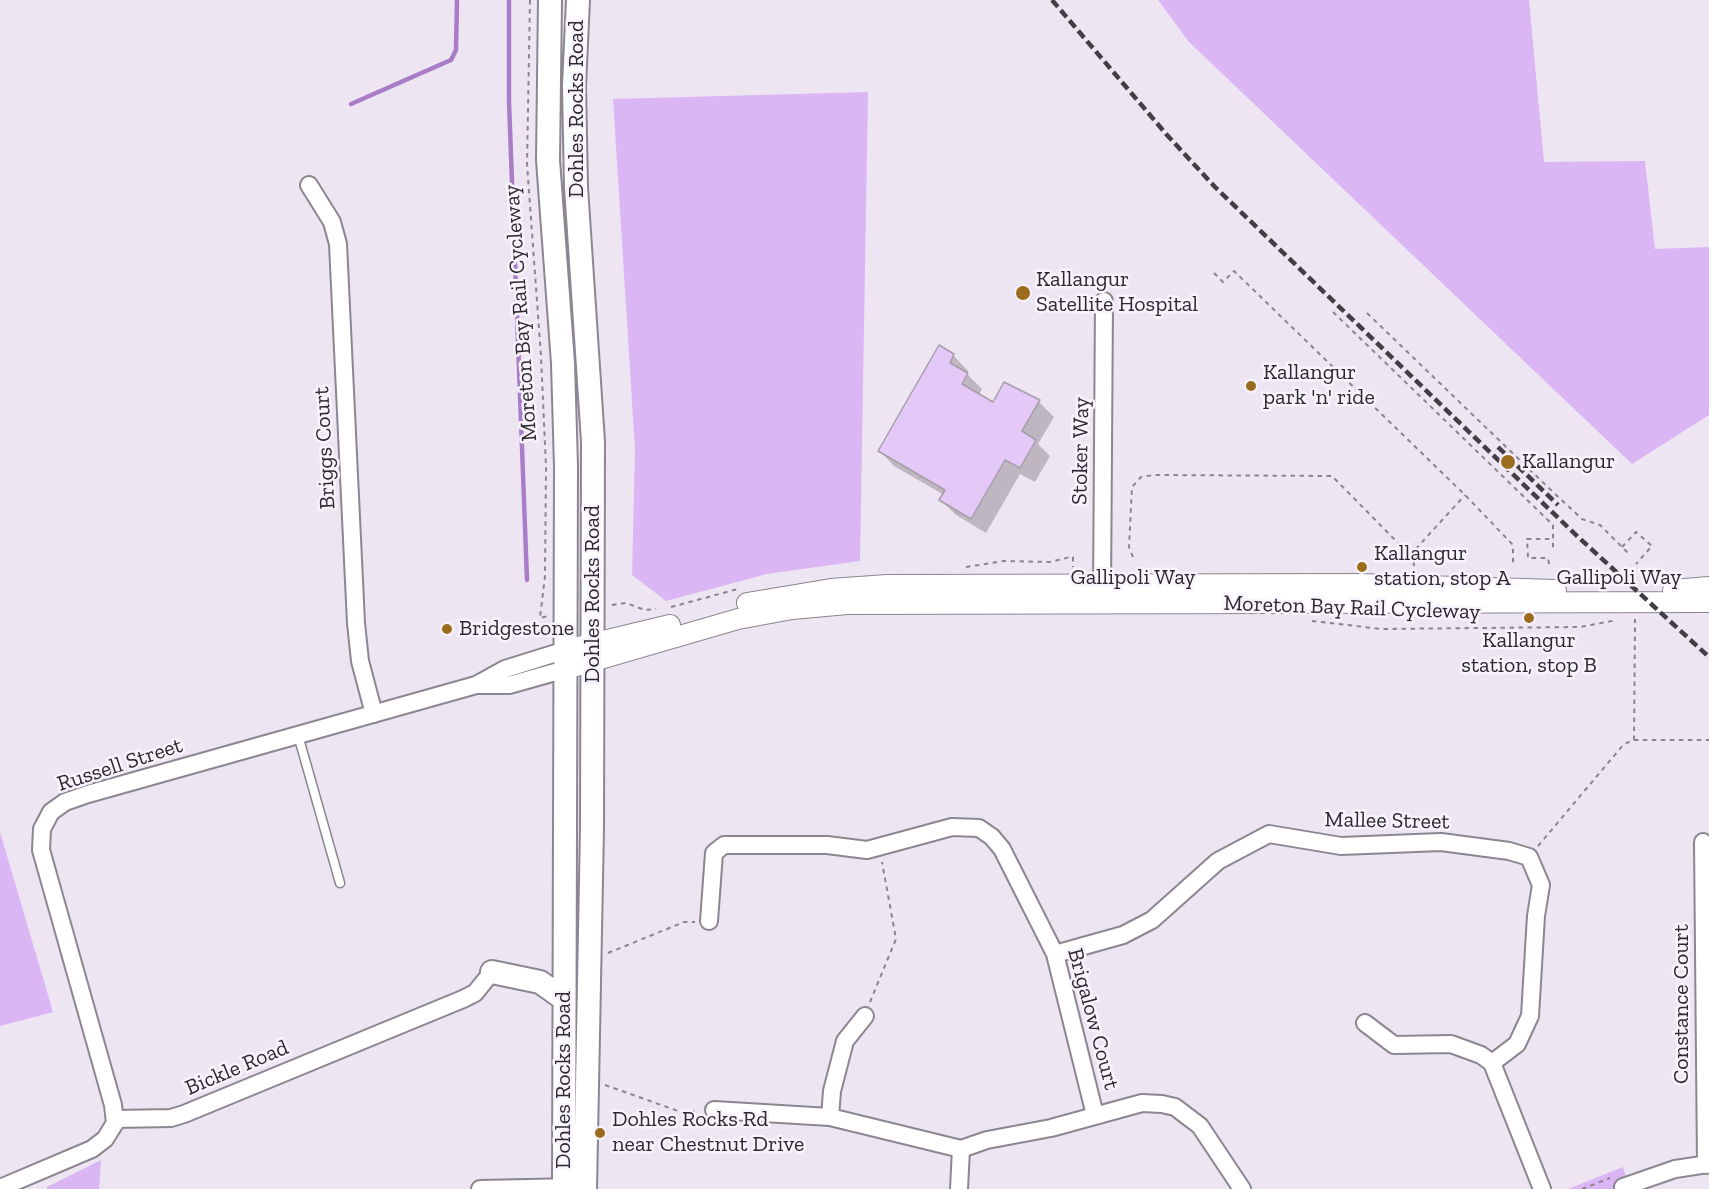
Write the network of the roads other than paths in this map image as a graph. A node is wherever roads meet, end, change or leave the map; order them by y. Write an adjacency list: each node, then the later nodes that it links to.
1 (550, 0): 9 (main road, Dohles Rocks Road)
2 (578, 0): 8 (main road, Dohles Rocks Road)
3 (309, 185): 10 (street, Briggs Court)
4 (1104, 301): 6 (street, Stoker Way)
5 (1709, 587): 6 (street, Gallipoli Way)
6 (1102, 593): 7 (street, Gallipoli Way); 8 (street, Gallipoli Way)
7 (1709, 602)
8 (593, 651): 9 (street, Gallipoli Way); 29 (main road, Dohles Rocks Road)
9 (566, 659): 10 (street, Russell Street); 17 (main road, Dohles Rocks Road)
10 (374, 714): 11 (street, Russell Street)
11 (298, 735): 13 (lane); 24 (street, Russell Street)
12 (1703, 842): 26 (street, Constance Court)
13 (340, 883)
14 (709, 921): 15 (street, Brigalow Court)
15 (1055, 954): 20 (street, Mallee Street); 22 (street, Brigalow Court)
16 (492, 972): 17 (main road); 24 (street, Bickle Road)
17 (564, 999): 29 (main road, Dohles Rocks Road)
18 (865, 1016): 23 (street)
19 (1365, 1023): 20 (street)
20 (1492, 1064): 33 (street)
21 (714, 1110): 23 (street)
22 (1095, 1115): 25 (street); 32 (street)
23 (830, 1117): 25 (street)
24 (115, 1119): 28 (street)
25 (961, 1149): 31 (street)
26 (1707, 1164): 27 (street)
27 (1623, 1187)
28 (0, 1188)
29 (574, 1188): 30 (street)
30 (480, 1189)
31 (959, 1189)
32 (1242, 1189)
33 (1542, 1189)

